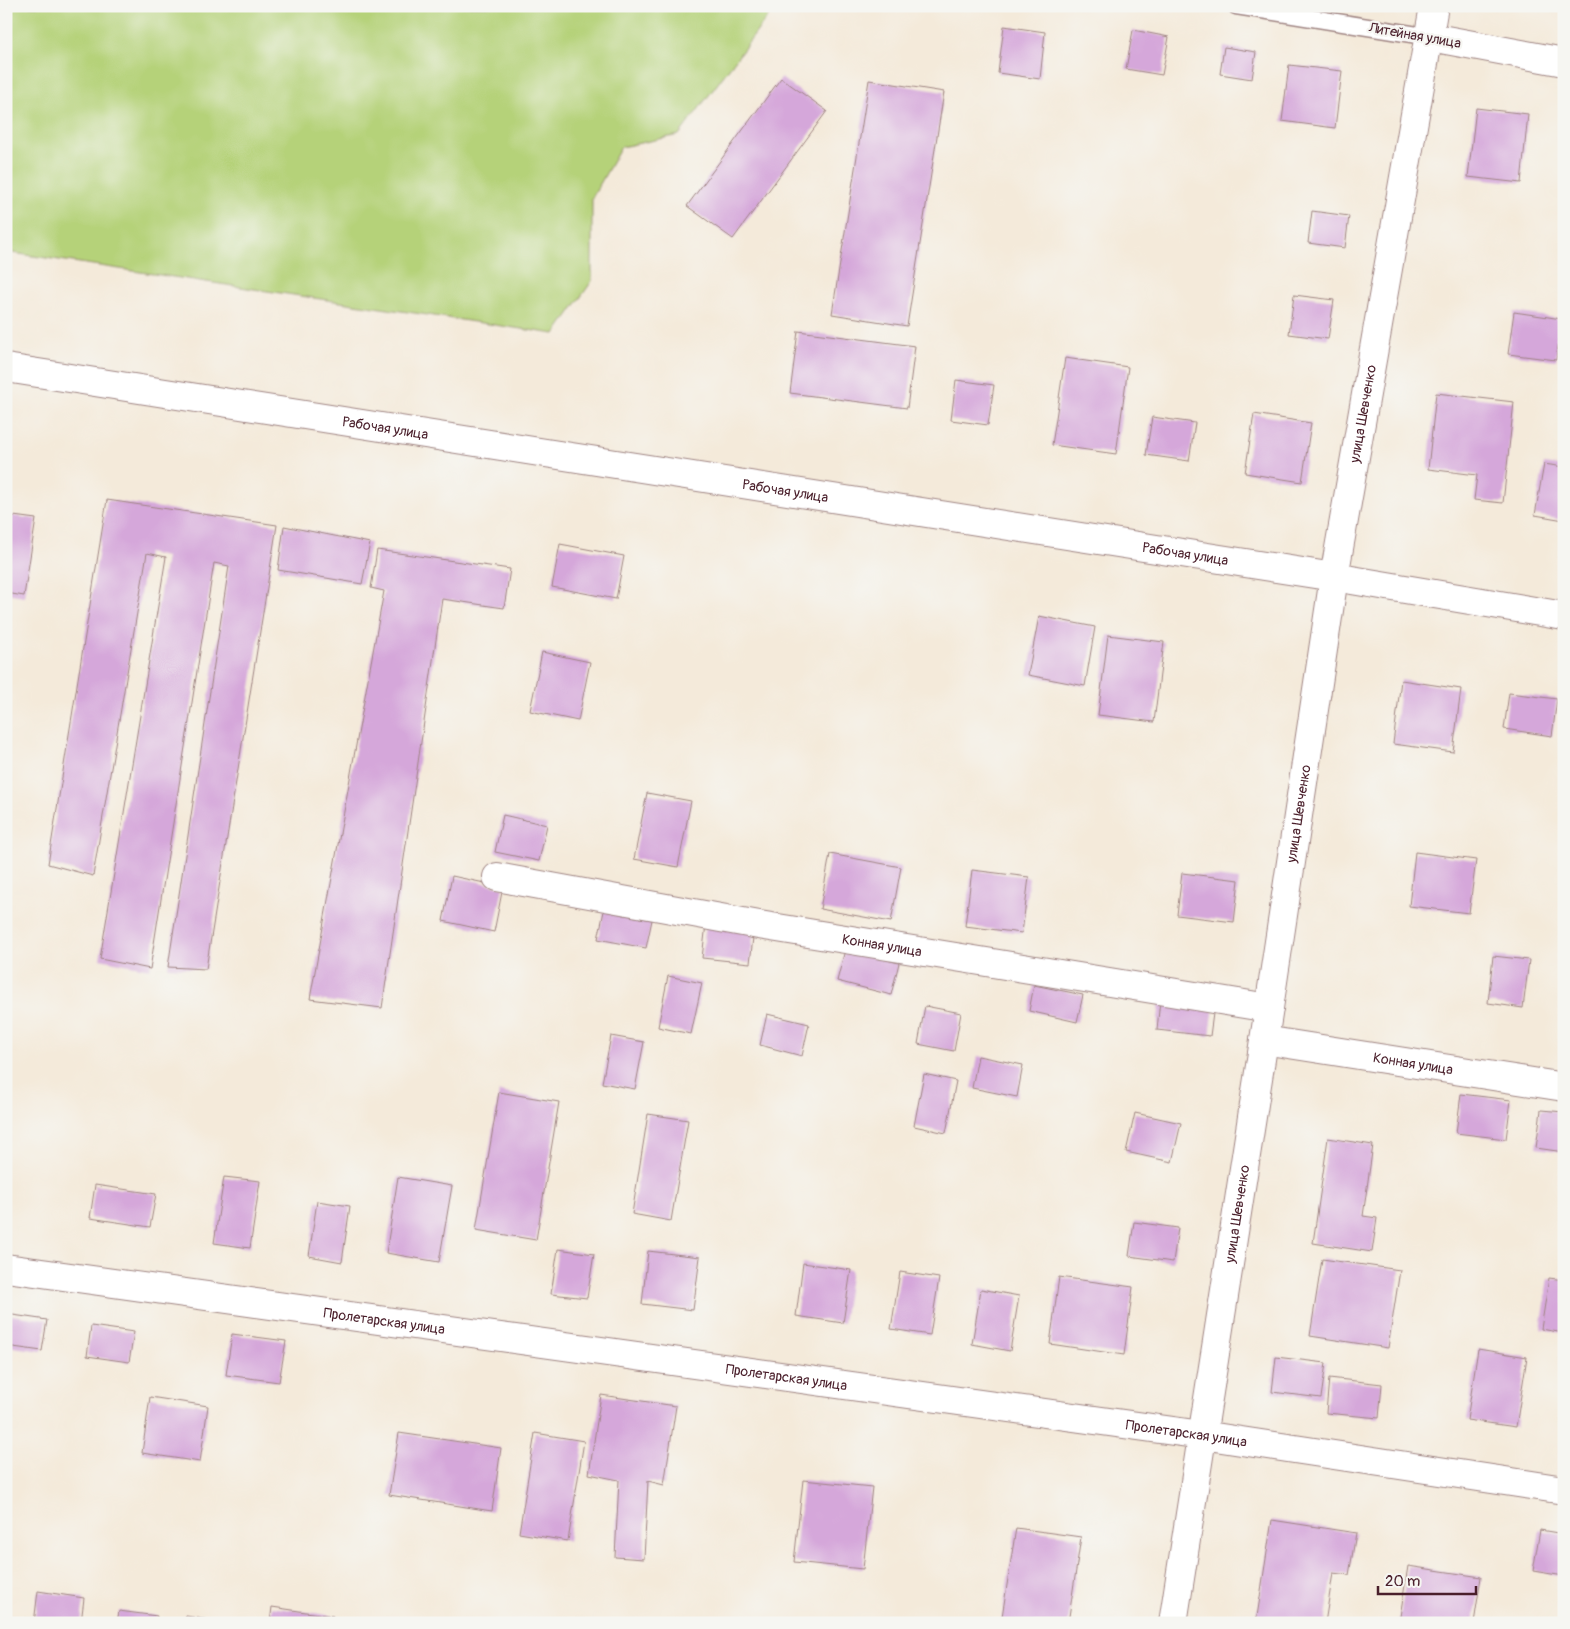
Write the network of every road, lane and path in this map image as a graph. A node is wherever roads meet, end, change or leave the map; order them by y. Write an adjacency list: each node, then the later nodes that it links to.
1 (1236, 6): 3 (lane, Литейная улица)
2 (1434, 6): 3 (street, улица Шевченко)
3 (1430, 36): 4 (street, Литейная улица); 6 (street, улица Шевченко)
4 (1564, 62)
5 (6, 368): 6 (street, Рабочая улица)
6 (1334, 577): 7 (street, Рабочая улица); 9 (street, улица Шевченко)
7 (1564, 616)
8 (497, 877): 9 (street, Конная улица)
9 (1269, 1008): 10 (street, улица Шевченко)
10 (1264, 1040): 11 (street, Конная улица); 13 (street, улица Шевченко)
11 (1564, 1087)
12 (6, 1268): 13 (street, Пролетарская улица)
13 (1202, 1435): 14 (street, Пролетарская улица); 15 (street, улица Шевченко)
14 (1564, 1490)
15 (1173, 1623)

